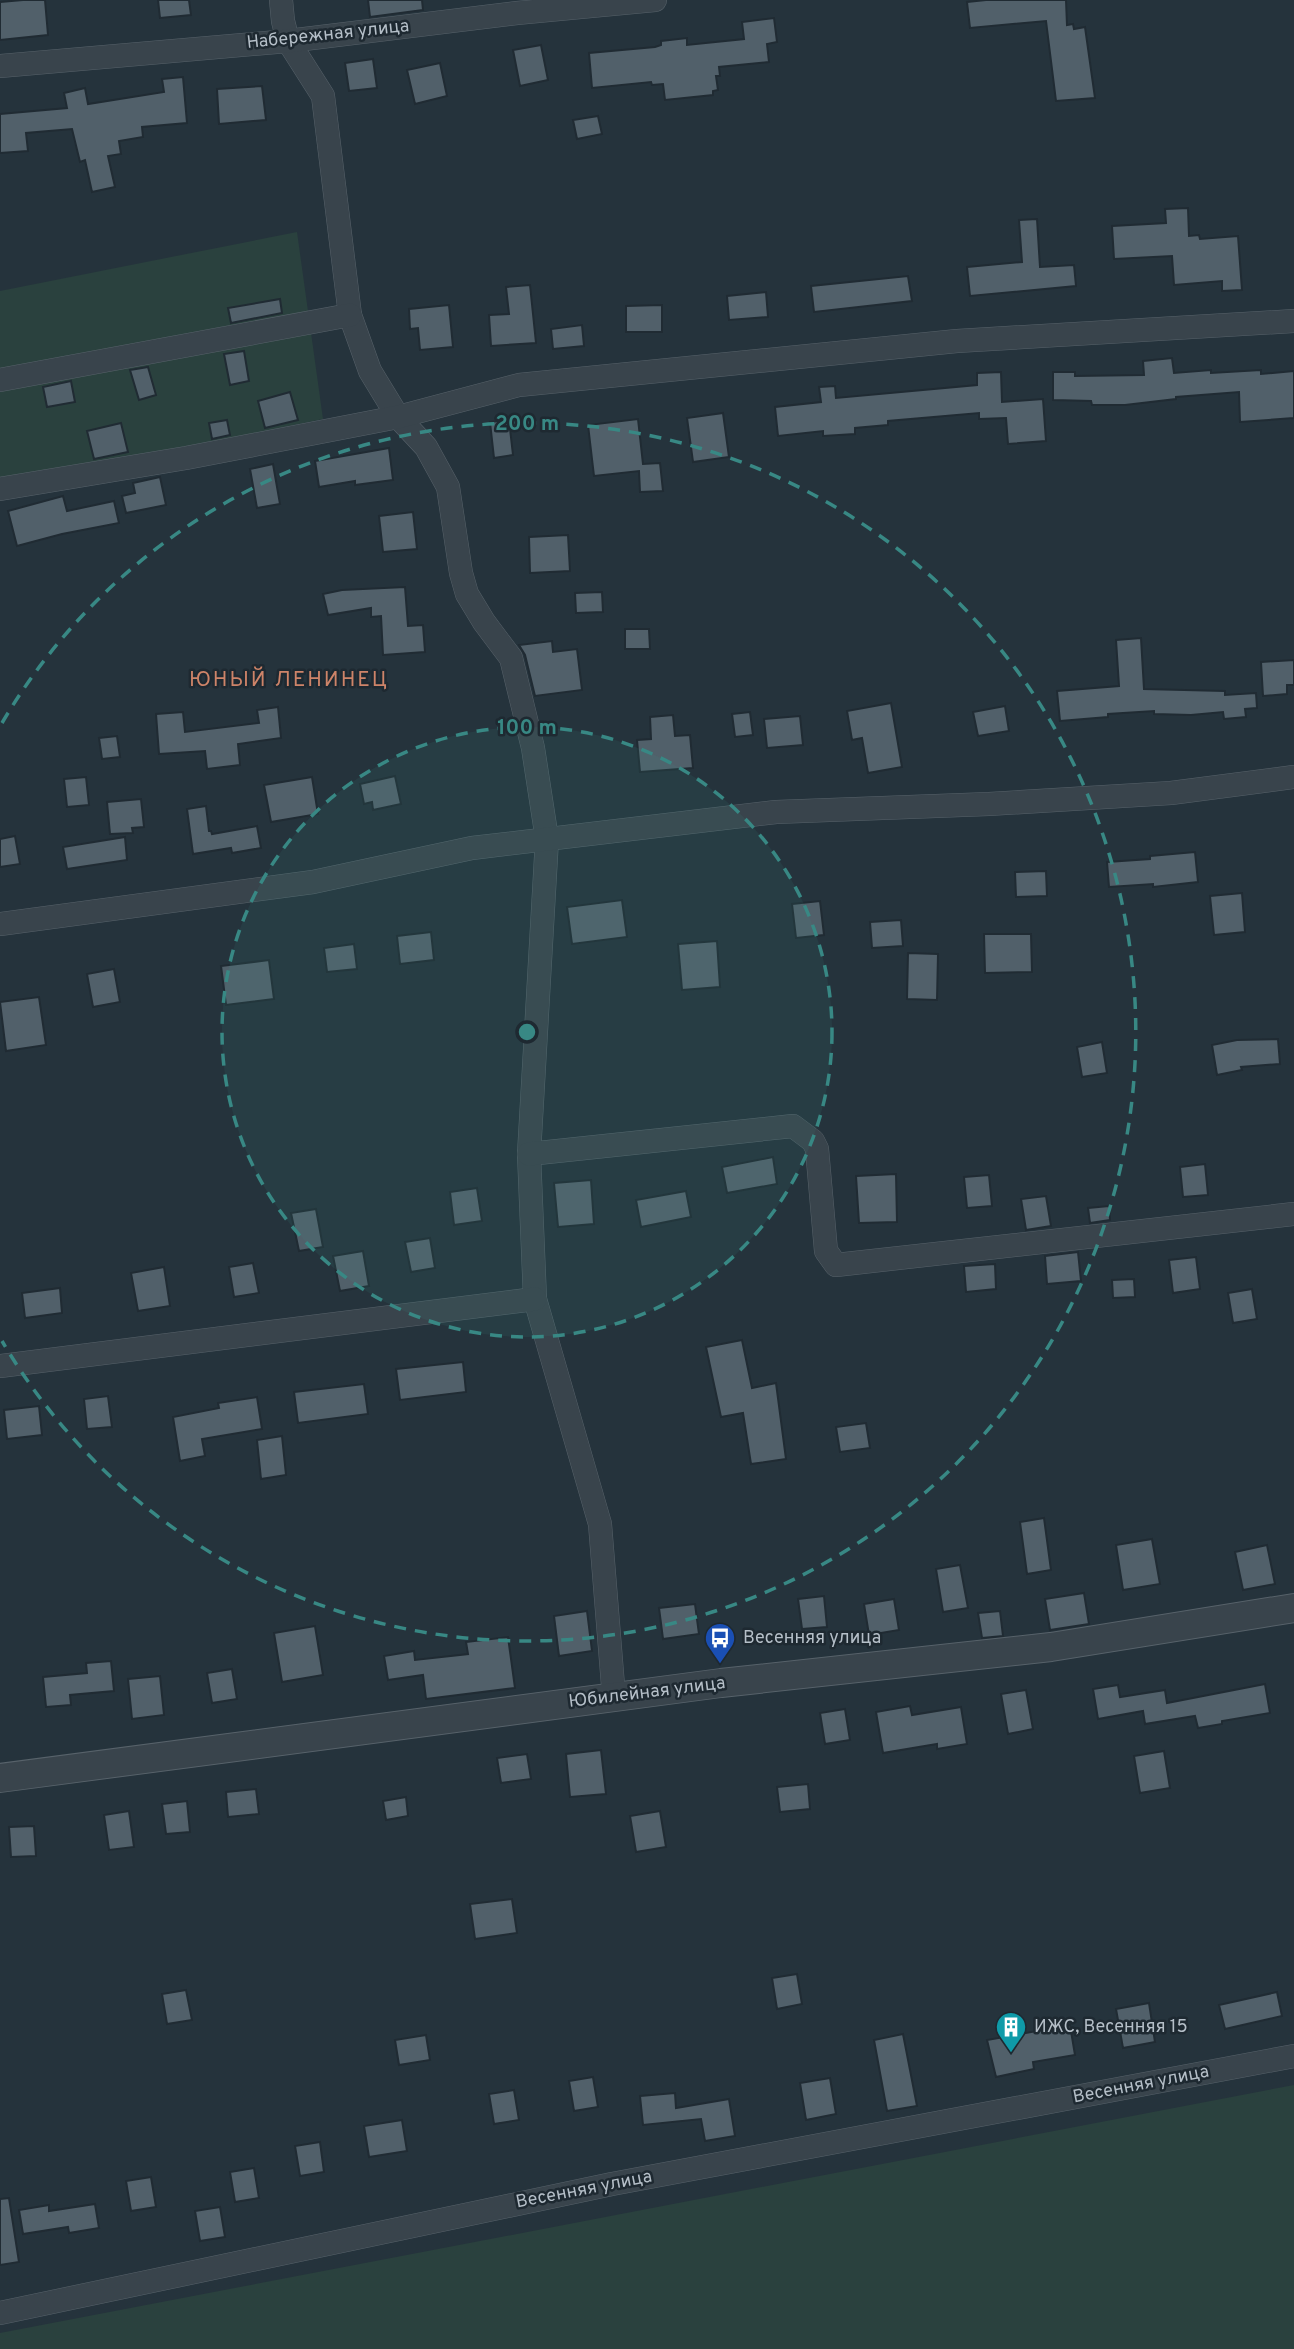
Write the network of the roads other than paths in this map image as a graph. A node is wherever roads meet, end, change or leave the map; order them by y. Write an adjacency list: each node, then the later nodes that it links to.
1 (281, 0): 3 (street)
2 (655, 0): 3 (street, Набережная улица)
3 (288, 40): 4 (street, Набережная улица); 5 (street)
4 (0, 66)
5 (350, 315): 7 (street); 8 (street)
6 (1294, 321): 8 (street)
7 (0, 380)
8 (398, 417): 9 (street); 11 (street)
9 (0, 489)
10 (1294, 776): 11 (street)
11 (547, 839): 12 (street); 13 (street)
12 (0, 924)
13 (529, 1154): 14 (street); 15 (street)
14 (1294, 1214)
15 (535, 1298): 16 (street); 18 (street)
16 (0, 1366)
17 (1294, 1608): 18 (street, Юбилейная улица)
18 (614, 1698): 19 (street, Юбилейная улица)
19 (0, 1778)
20 (1294, 2056): 21 (street, Весенняя улица)
21 (0, 2313)

